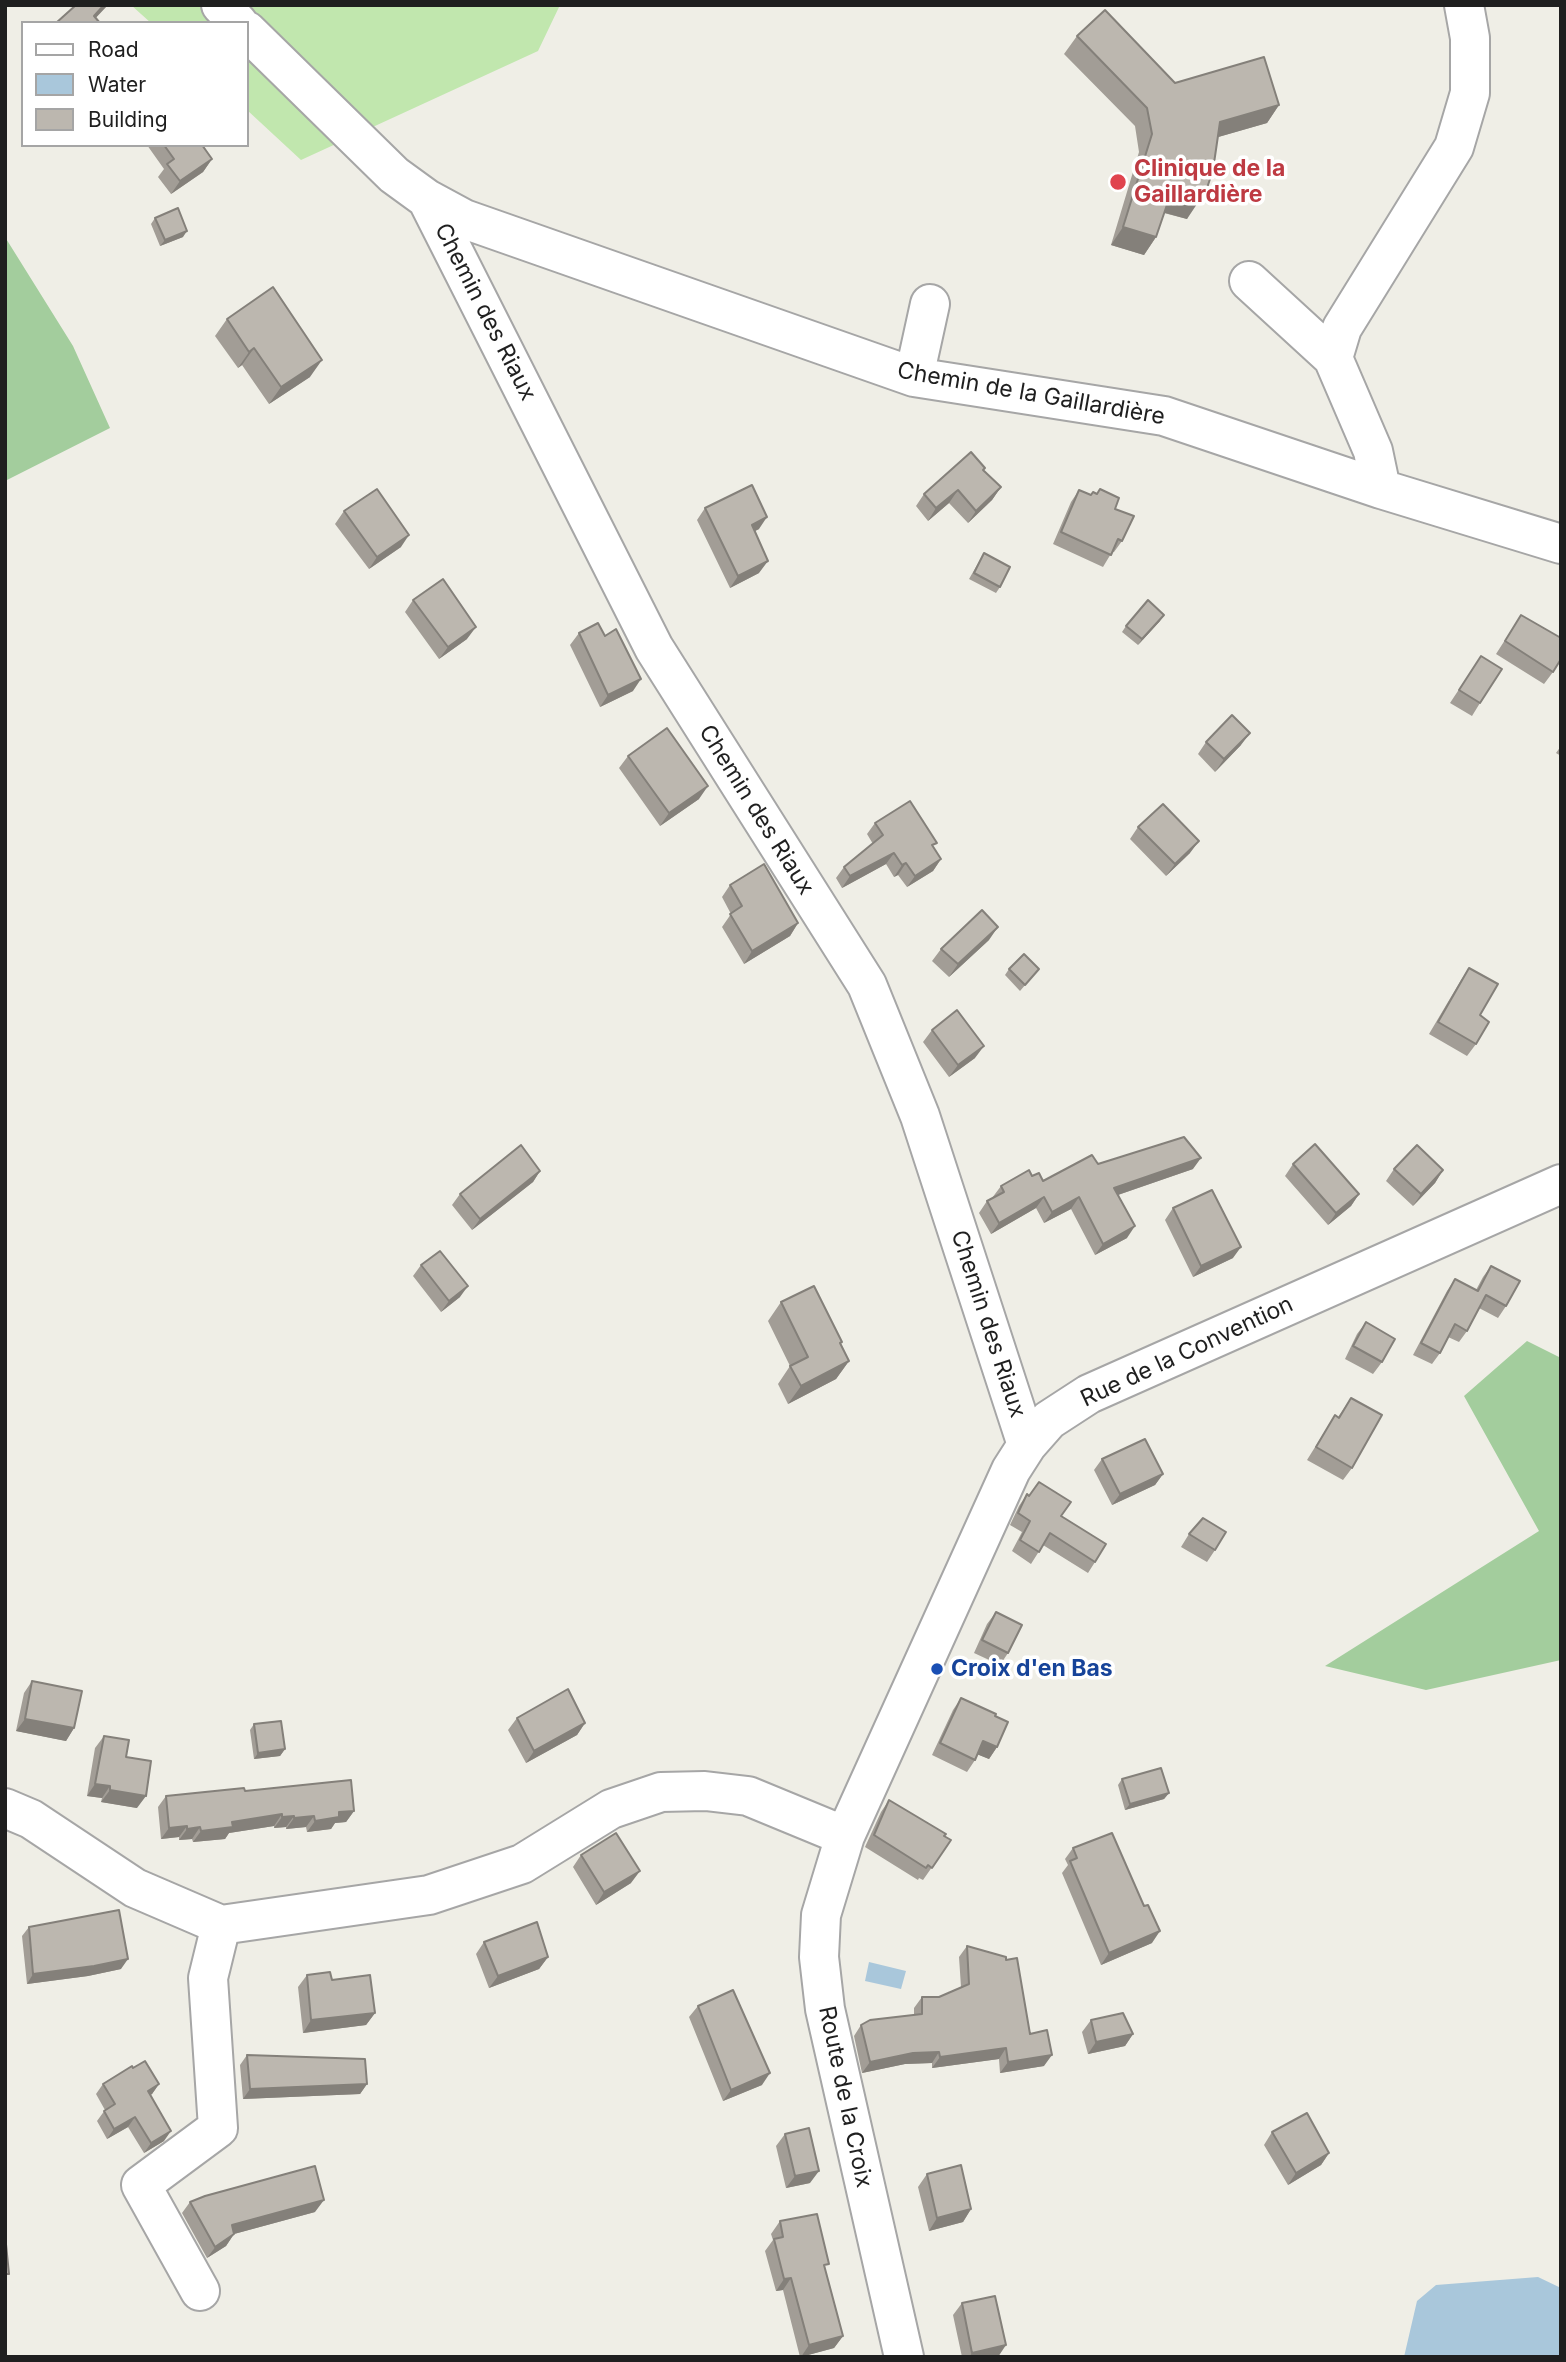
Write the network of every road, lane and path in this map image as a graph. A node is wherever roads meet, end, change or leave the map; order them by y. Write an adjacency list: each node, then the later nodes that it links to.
1 (221, 5): 3 (street)
2 (1464, 5): 8 (street)
3 (237, 21)
4 (248, 32): 5 (street, Chemin de la Gaillardière)
5 (427, 199): 9 (street, Chemin de la Gaillardière); 13 (street, Chemin des Riaux)
6 (1249, 281): 8 (street)
7 (930, 304): 9 (street)
8 (1334, 358): 10 (street)
9 (914, 377): 10 (street, Chemin de la Gaillardière)
10 (1381, 489): 11 (street, Chemin de la Gaillardière)
11 (1561, 544)
12 (1561, 1184): 13 (street, Rue de la Convention)
13 (1027, 1445): 15 (street, Rue de la Convention)
14 (5, 1808): 16 (street)
15 (845, 1836): 16 (street); 18 (street, Route de la Croix)
16 (222, 1925): 17 (street)
17 (200, 2291)
18 (904, 2357)

